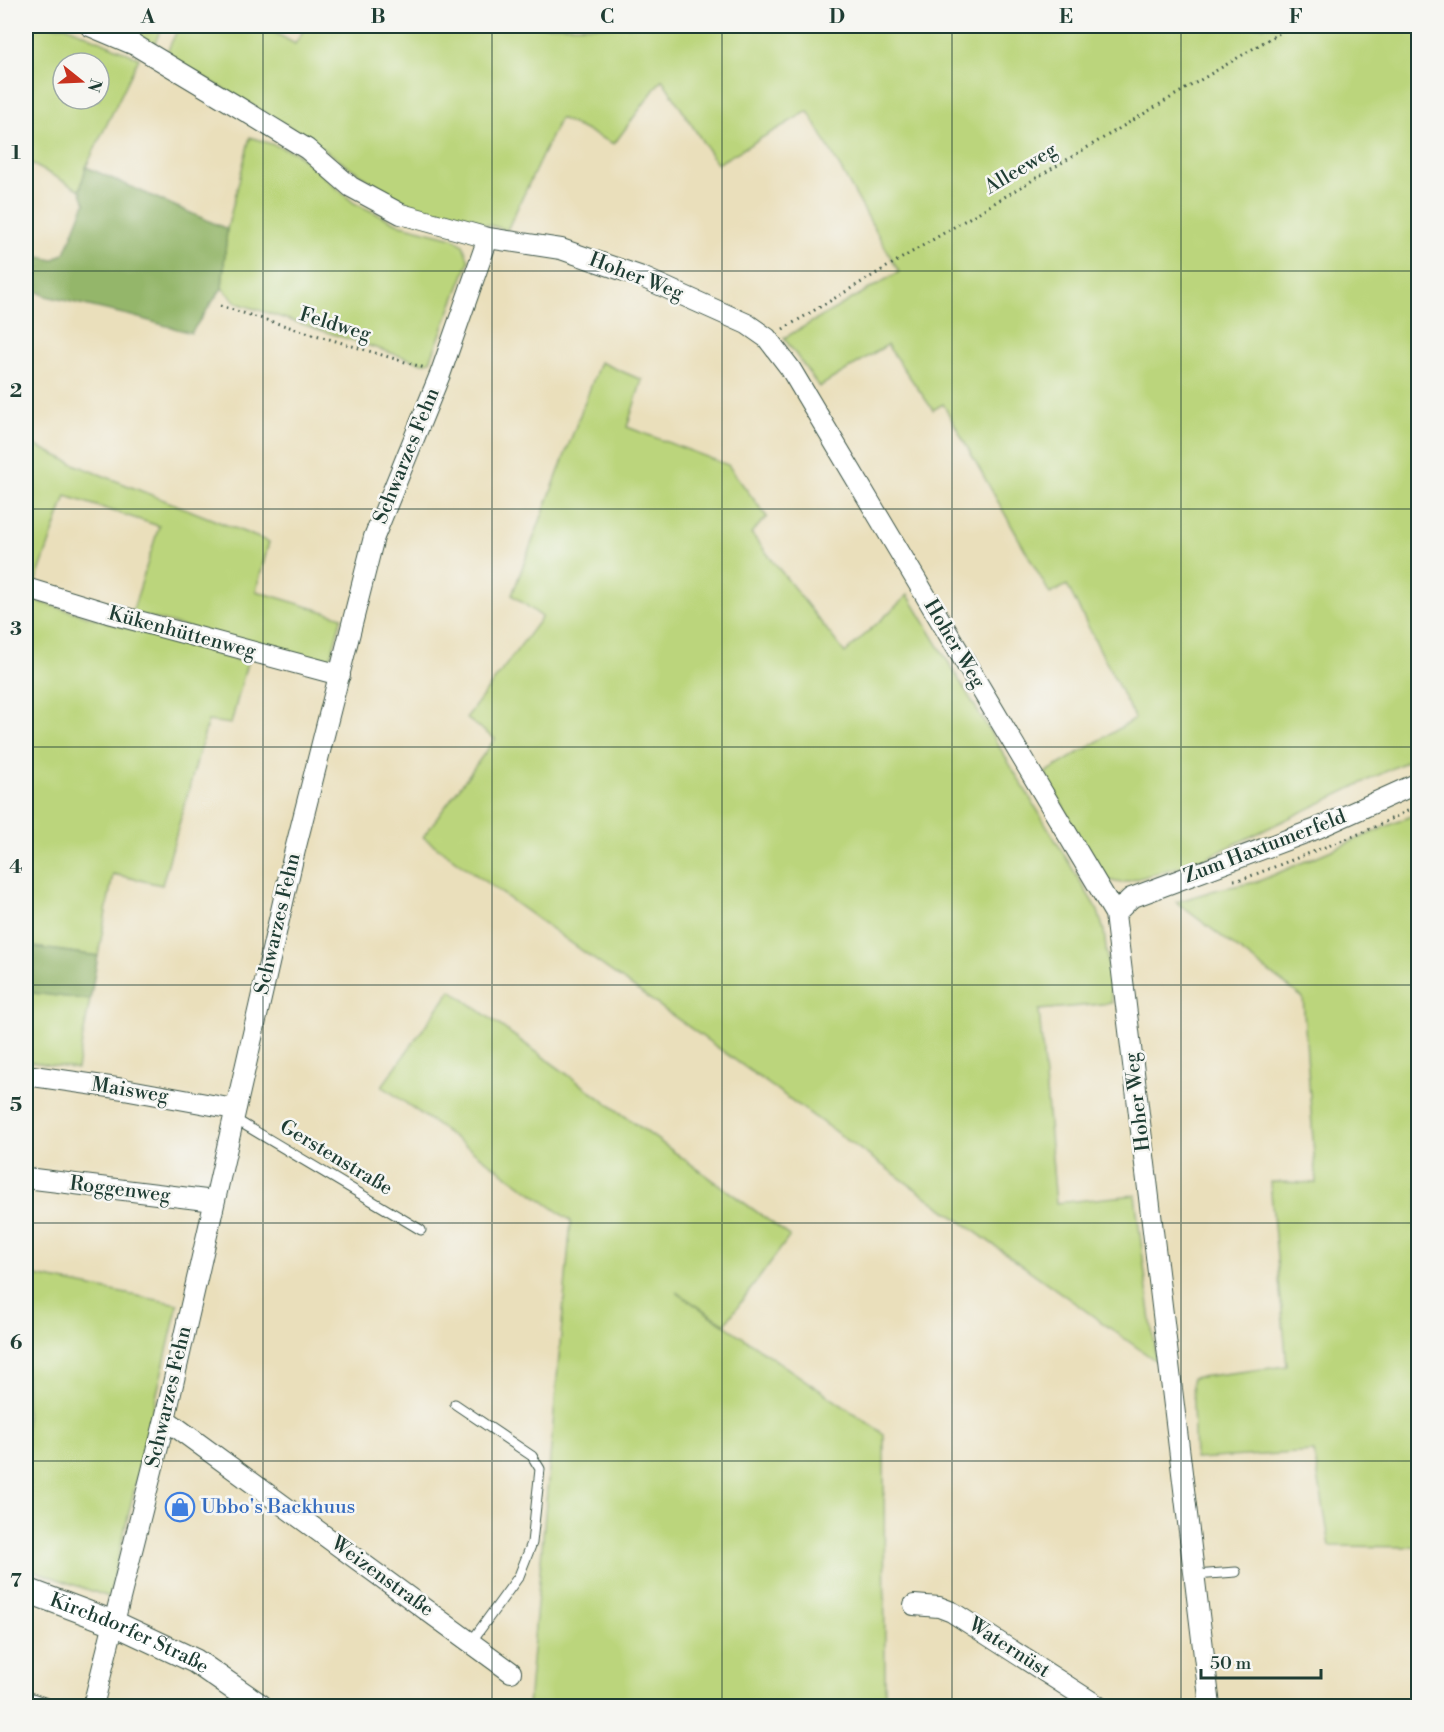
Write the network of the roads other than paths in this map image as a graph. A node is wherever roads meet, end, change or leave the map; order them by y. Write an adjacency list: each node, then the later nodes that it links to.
1 (90, 26): 2 (street, Hoher Weg)
2 (488, 238): 4 (street, Schwarzes Fehn); 6 (street, Hoher Weg)
3 (26, 588): 4 (street, Kükenhüttenweg)
4 (340, 675): 8 (street, Schwarzes Fehn)
5 (1419, 783): 6 (street, Zum Haxtumerfeld)
6 (1115, 914): 15 (street, Hoher Weg)
7 (26, 1074): 8 (street, Maisweg)
8 (233, 1113): 10 (street, Schwarzes Fehn); 11 (lane, Gerstenstraße)
9 (26, 1178): 10 (street, Roggenweg)
10 (214, 1202): 13 (street, Schwarzes Fehn)
11 (422, 1230)
12 (455, 1404): 19 (lane)
13 (165, 1419): 18 (street, Schwarzes Fehn); 19 (street, Weizenstraße)
14 (1236, 1572): 15 (lane)
15 (1195, 1575): 26 (street, Hoher Weg)
16 (26, 1590): 18 (street, Kirchdorfer Straße)
17 (914, 1605): 25 (street, Waternüst)
18 (114, 1623): 23 (street, Schwarzes Fehn); 24 (street, Kirchdorfer Straße)
19 (471, 1642): 20 (street, Weizenstraße)
20 (511, 1672)
21 (26, 1696): 22 (lane)
22 (56, 1707)
23 (93, 1707)
24 (260, 1707)
25 (1098, 1707)
26 (1210, 1707)

